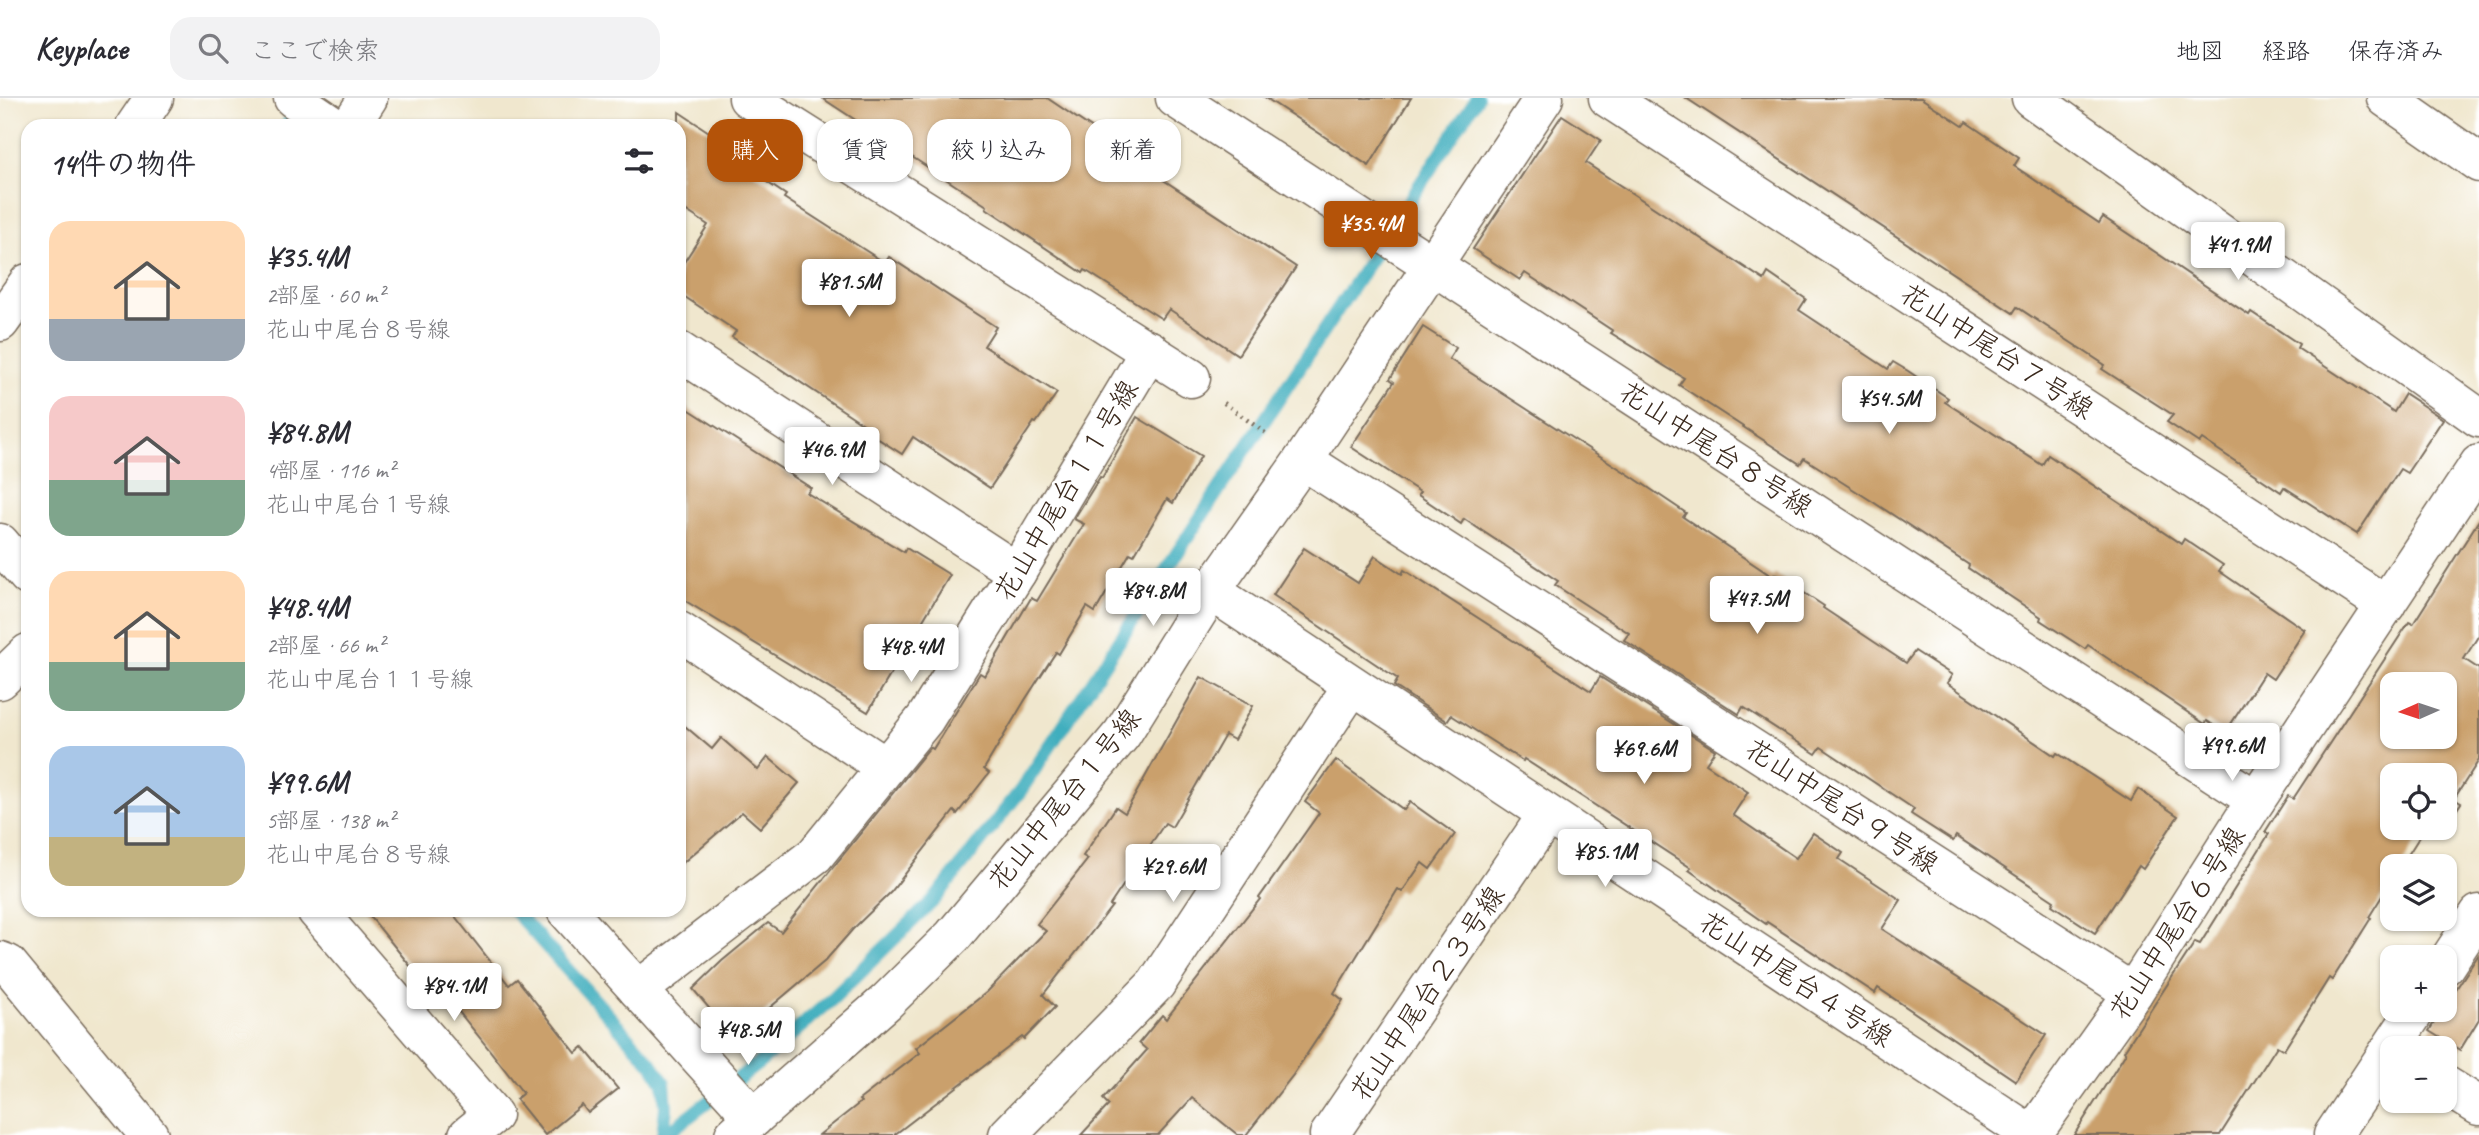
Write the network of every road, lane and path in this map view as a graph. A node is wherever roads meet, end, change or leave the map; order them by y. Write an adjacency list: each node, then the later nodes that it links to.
1 (154, 98): 10 (main road)
2 (293, 98): 11 (main road)
3 (368, 98): 12 (main road)
4 (748, 98): 15 (main road, 花山中尾台１１号線)
5 (1175, 98): 14 (main road, 花山中尾台８号線)
6 (1544, 98): 14 (main road, 花山中尾台１号線)
7 (1608, 98): 26 (main road, 花山中尾台７号線)
8 (2031, 98): 19 (main road)
9 (2386, 98): 13 (main road)
10 (140, 119)
11 (329, 119)
12 (343, 119)
13 (2479, 163)
14 (1423, 259): 20 (main road, 花山中尾台１号線); 32 (main road, 花山中尾台８号線)
15 (1150, 350): 17 (main road, 花山中尾台１１号線); 24 (main road, 花山中尾台１１号線)
16 (686, 356): 24 (main road)
17 (1191, 378)
18 (1236, 411): 20 (path)
19 (2479, 418)
20 (1289, 450): 25 (main road, 花山中尾台１号線); 40 (main road, 花山中尾台９号線)
21 (2479, 464): 26 (main road, 花山中尾台６号線)
22 (0, 543): 23 (main road)
23 (21, 568)
24 (1017, 572): 31 (main road, 花山中尾台１１号線)
25 (1211, 591): 30 (main road, 花山中尾台４号線); 44 (main road, 花山中尾台１号線)
26 (2386, 605): 32 (main road, 花山中尾台６号線)
27 (686, 636): 31 (main road)
28 (21, 660): 29 (main road)
29 (0, 680)
30 (1352, 686): 33 (main road, 花山中尾台４号線); 47 (main road)
31 (886, 767): 39 (main road, 花山中尾台１１号線)
32 (2256, 800): 40 (main road, 花山中尾台６号線)
33 (1547, 815): 48 (main road, 花山中尾台２３号線); 49 (main road, 花山中尾台４号線)
34 (2479, 914): 37 (main road)
35 (322, 917): 46 (main road)
36 (572, 917): 39 (main road)
37 (2457, 948)
38 (0, 961): 45 (main road)
39 (638, 990): 44 (main road)
40 (2133, 993): 49 (main road, 花山中尾台６号線)
41 (2380, 1067): 50 (main road)
42 (2457, 1092): 43 (main road)
43 (2479, 1106)
44 (745, 1121)
45 (149, 1135)
46 (468, 1135)
47 (1008, 1135)
48 (1329, 1135)
49 (2032, 1135)
50 (2333, 1135)

